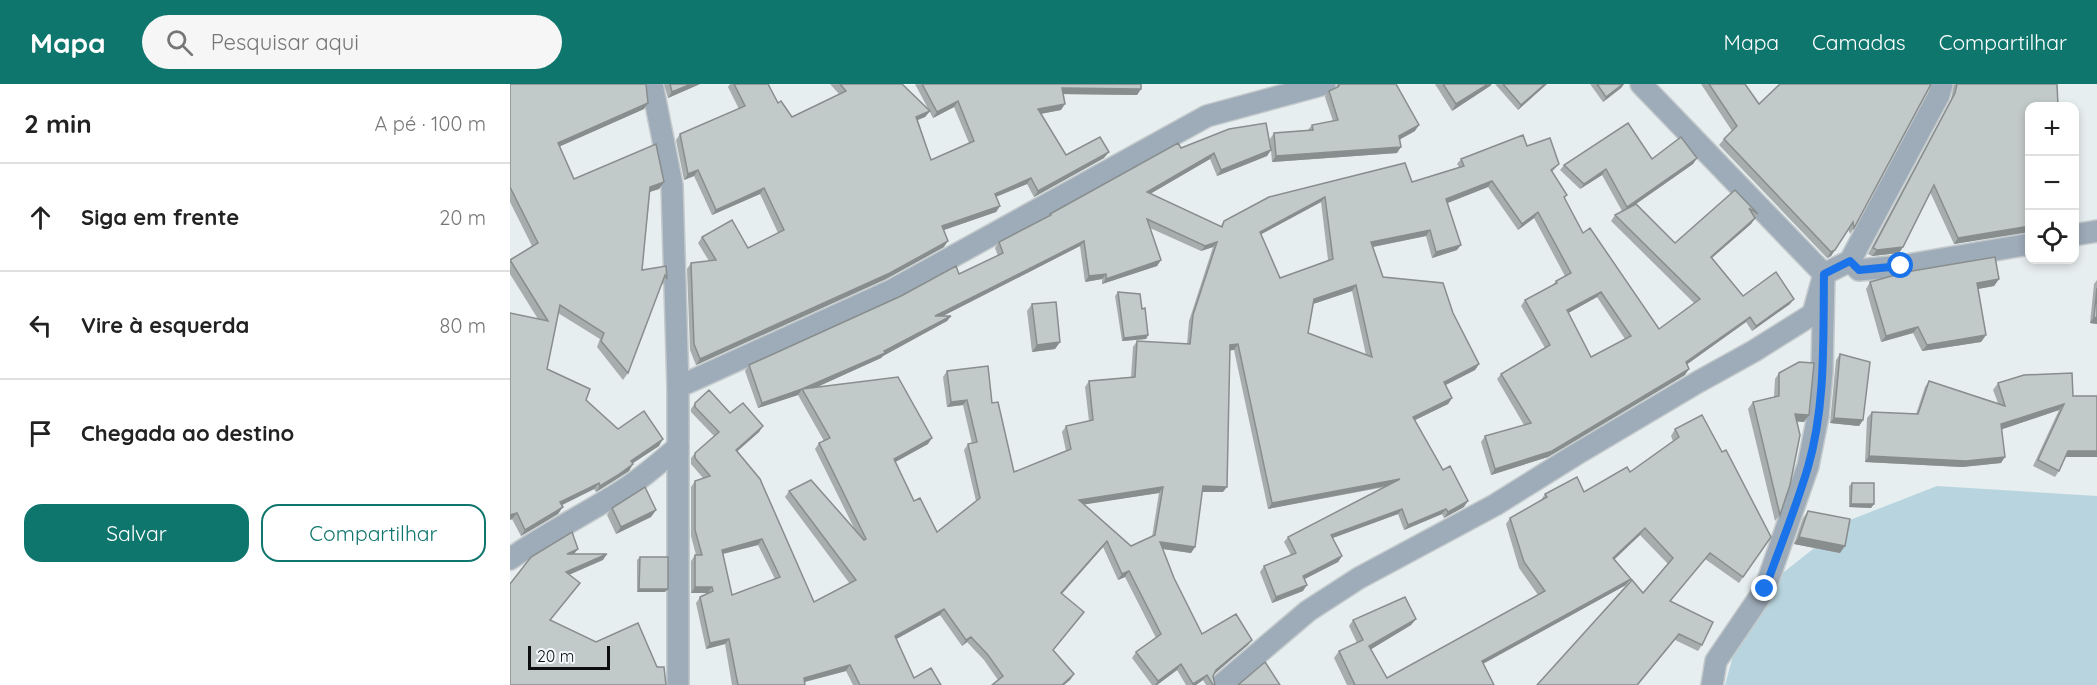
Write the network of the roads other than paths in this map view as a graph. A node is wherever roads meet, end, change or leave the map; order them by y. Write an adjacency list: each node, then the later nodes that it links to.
1 (652, 84): 10 (street)
2 (1325, 84): 10 (street)
3 (1641, 84): 9 (street)
4 (1942, 84): 8 (street)
5 (2097, 231): 6 (street)
6 (2079, 234)
7 (2025, 245): 8 (street)
8 (1850, 261): 9 (street)
9 (1824, 274): 14 (street); 15 (street)
10 (678, 387): 11 (street)
11 (678, 447): 12 (street); 13 (street)
12 (510, 559)
13 (678, 685)
14 (1221, 685)
15 (1712, 685)

